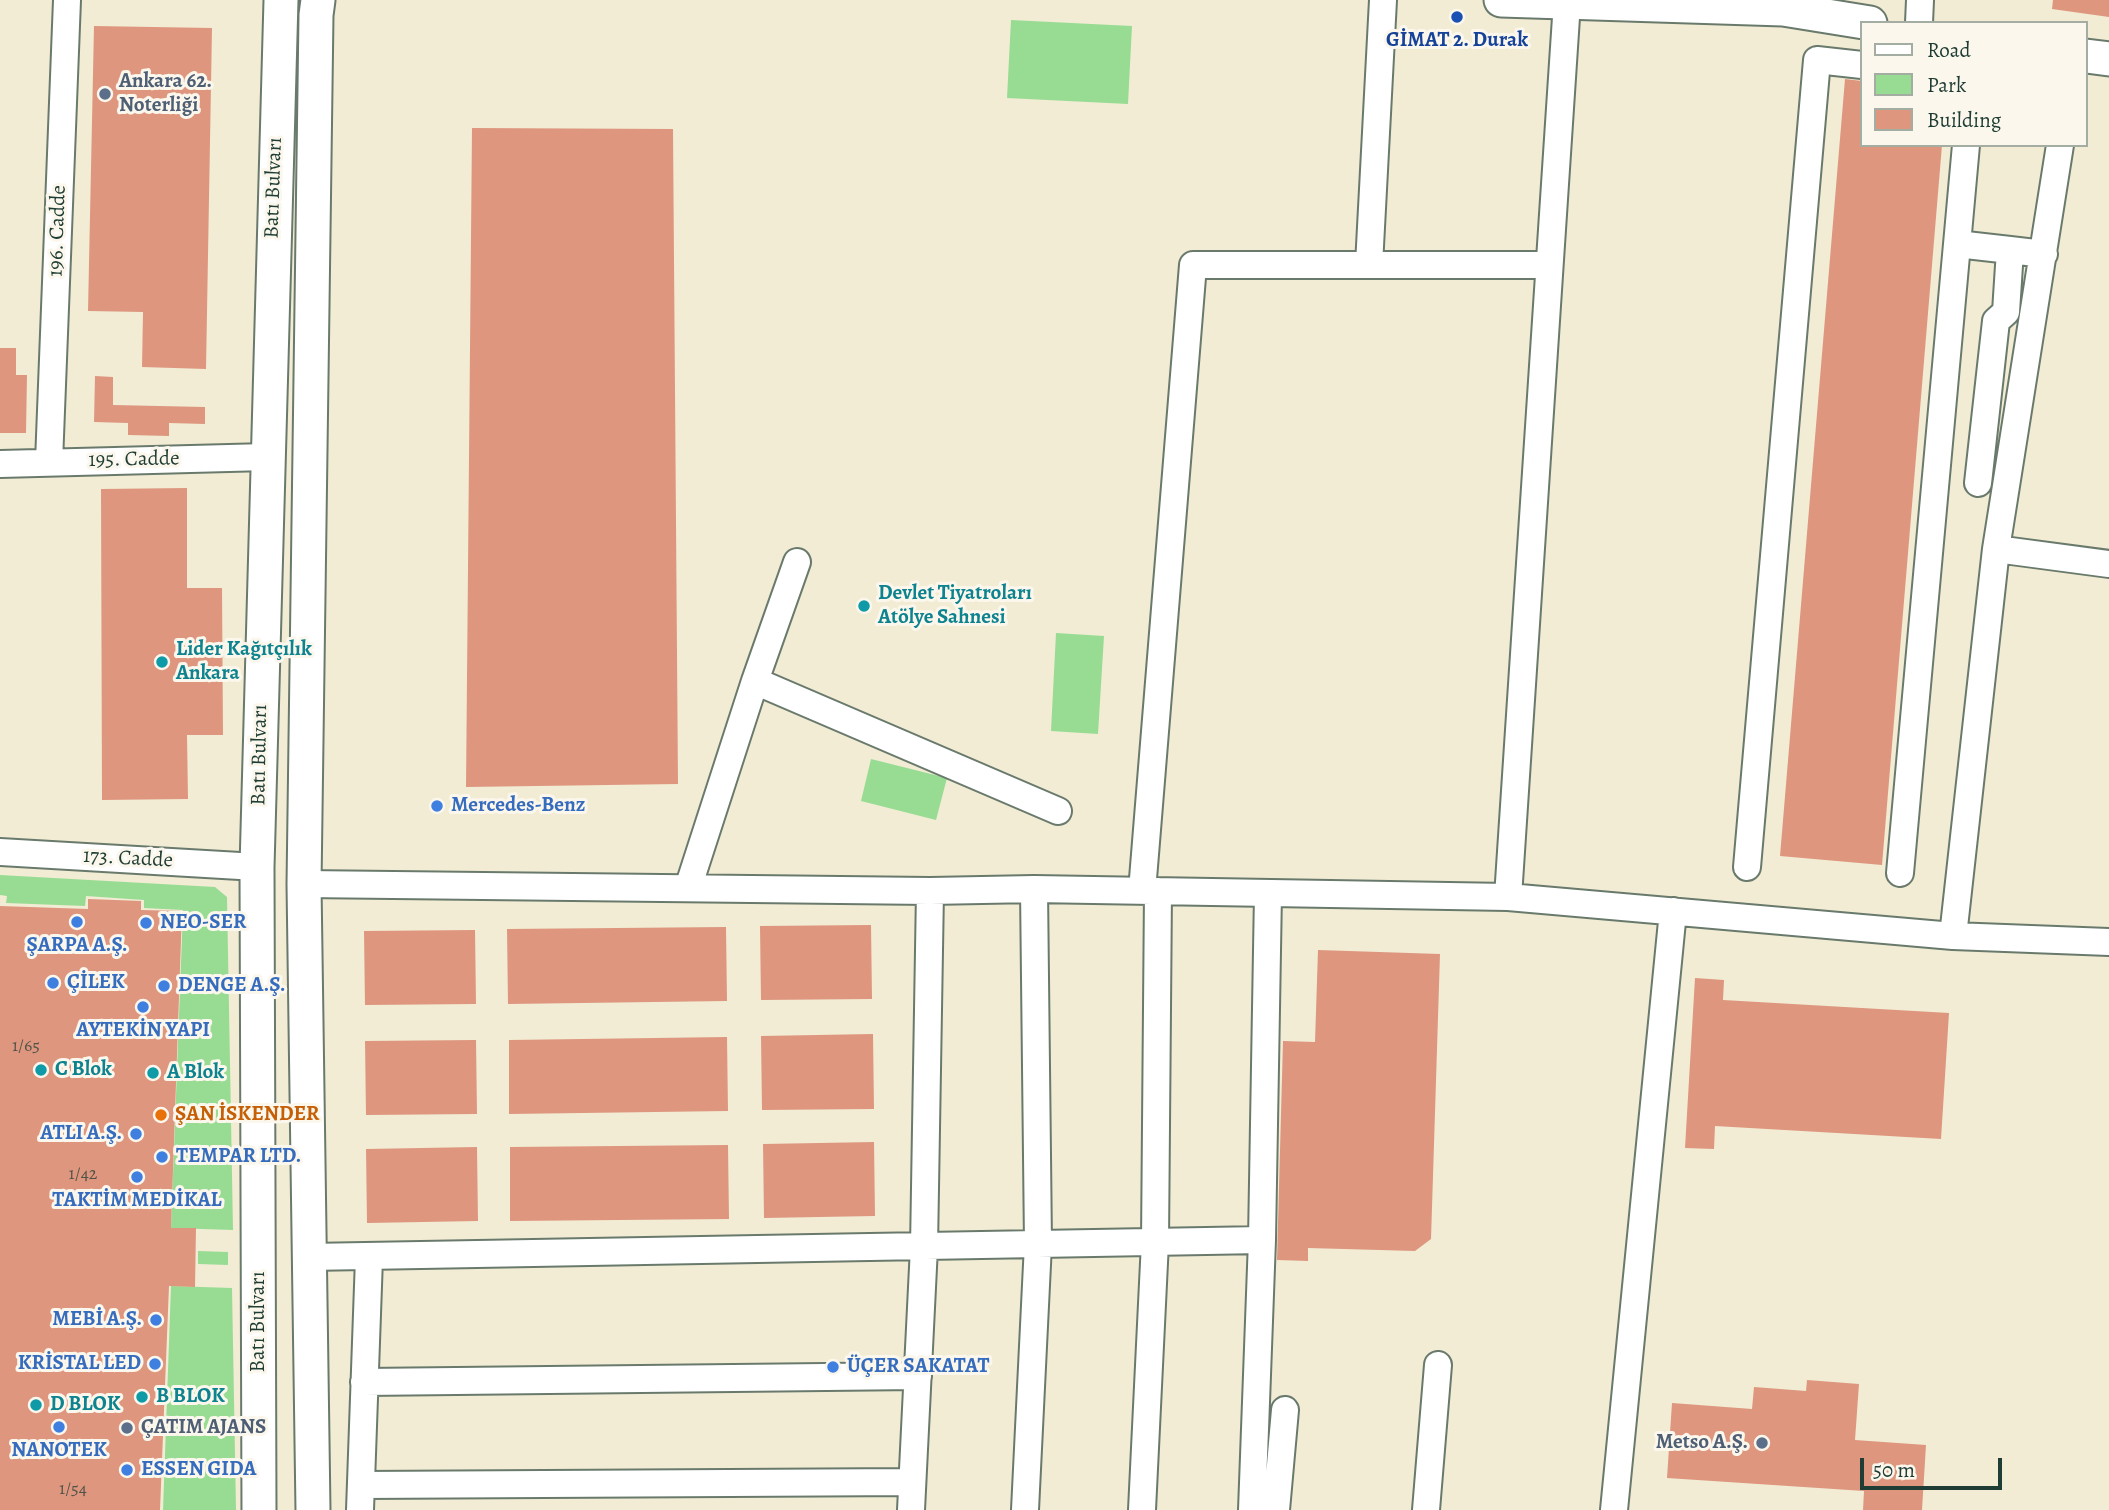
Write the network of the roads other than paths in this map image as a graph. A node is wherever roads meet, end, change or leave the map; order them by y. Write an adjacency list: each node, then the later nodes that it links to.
1 (67, 0): 22 (street, 196. Cadde)
2 (281, 0): 21 (main road, Batı Bulvarı)
3 (318, 0): 36 (main road, Batı Bulvarı)
4 (1383, 0): 19 (street)
5 (1501, 0): 7 (main road)
6 (1920, 0): 10 (street)
7 (1567, 2): 8 (main road); 20 (street)
8 (1783, 4): 9 (main road)
9 (1861, 21)
10 (1919, 21)
11 (2088, 56): 12 (main road)
12 (2109, 59)
13 (1860, 65): 34 (street)
14 (1966, 147): 16 (street)
15 (2060, 147): 18 (street)
16 (1957, 244): 17 (street); 24 (street)
17 (2010, 250): 18 (street); 25 (street)
18 (2044, 254): 26 (street)
19 (1369, 265): 20 (street); 40 (street)
20 (1549, 265): 42 (street)
21 (267, 457): 22 (street, 195. Cadde); 33 (main road, Batı Bulvarı)
22 (49, 462): 23 (street, 195. Cadde)
23 (0, 464)
24 (1936, 480): 25 (street); 35 (street)
25 (1978, 483): 26 (street)
26 (2007, 484): 27 (street)
27 (1997, 549): 29 (street); 44 (street)
28 (797, 562): 30 (street)
29 (2109, 564)
30 (755, 681): 31 (street); 37 (street)
31 (1058, 811)
32 (0, 852): 33 (street, 173. Cadde)
33 (257, 867): 58 (main road, Batı Bulvarı)
34 (1747, 867)
35 (1900, 873)
36 (304, 884): 37 (street); 50 (main road, Batı Bulvarı)
37 (688, 888): 39 (street)
38 (1034, 889): 39 (street); 40 (street); 48 (street)
39 (930, 891): 49 (street)
40 (1150, 891): 41 (street); 47 (street)
41 (1268, 893): 42 (street); 46 (street)
42 (1508, 897): 43 (street)
43 (1673, 911): 44 (street); 66 (street)
44 (1953, 936): 45 (street)
45 (2109, 942)
46 (1262, 1240): 47 (street); 63 (street)
47 (1155, 1242): 48 (street); 62 (street)
48 (1038, 1244): 49 (street); 61 (street)
49 (924, 1247): 51 (street); 53 (street)
50 (309, 1257): 51 (street); 59 (main road, Batı Bulvarı)
51 (369, 1258): 54 (street)
52 (1438, 1366): 65 (street)
53 (918, 1376): 54 (street); 56 (street)
54 (364, 1382): 57 (street)
55 (1285, 1410): 64 (street)
56 (912, 1482): 57 (street); 60 (street)
57 (360, 1497)
58 (259, 1510)
59 (313, 1510)
60 (911, 1510)
61 (1025, 1510)
62 (1143, 1510)
63 (1252, 1510)
64 (1276, 1510)
65 (1426, 1510)
66 (1614, 1510)

